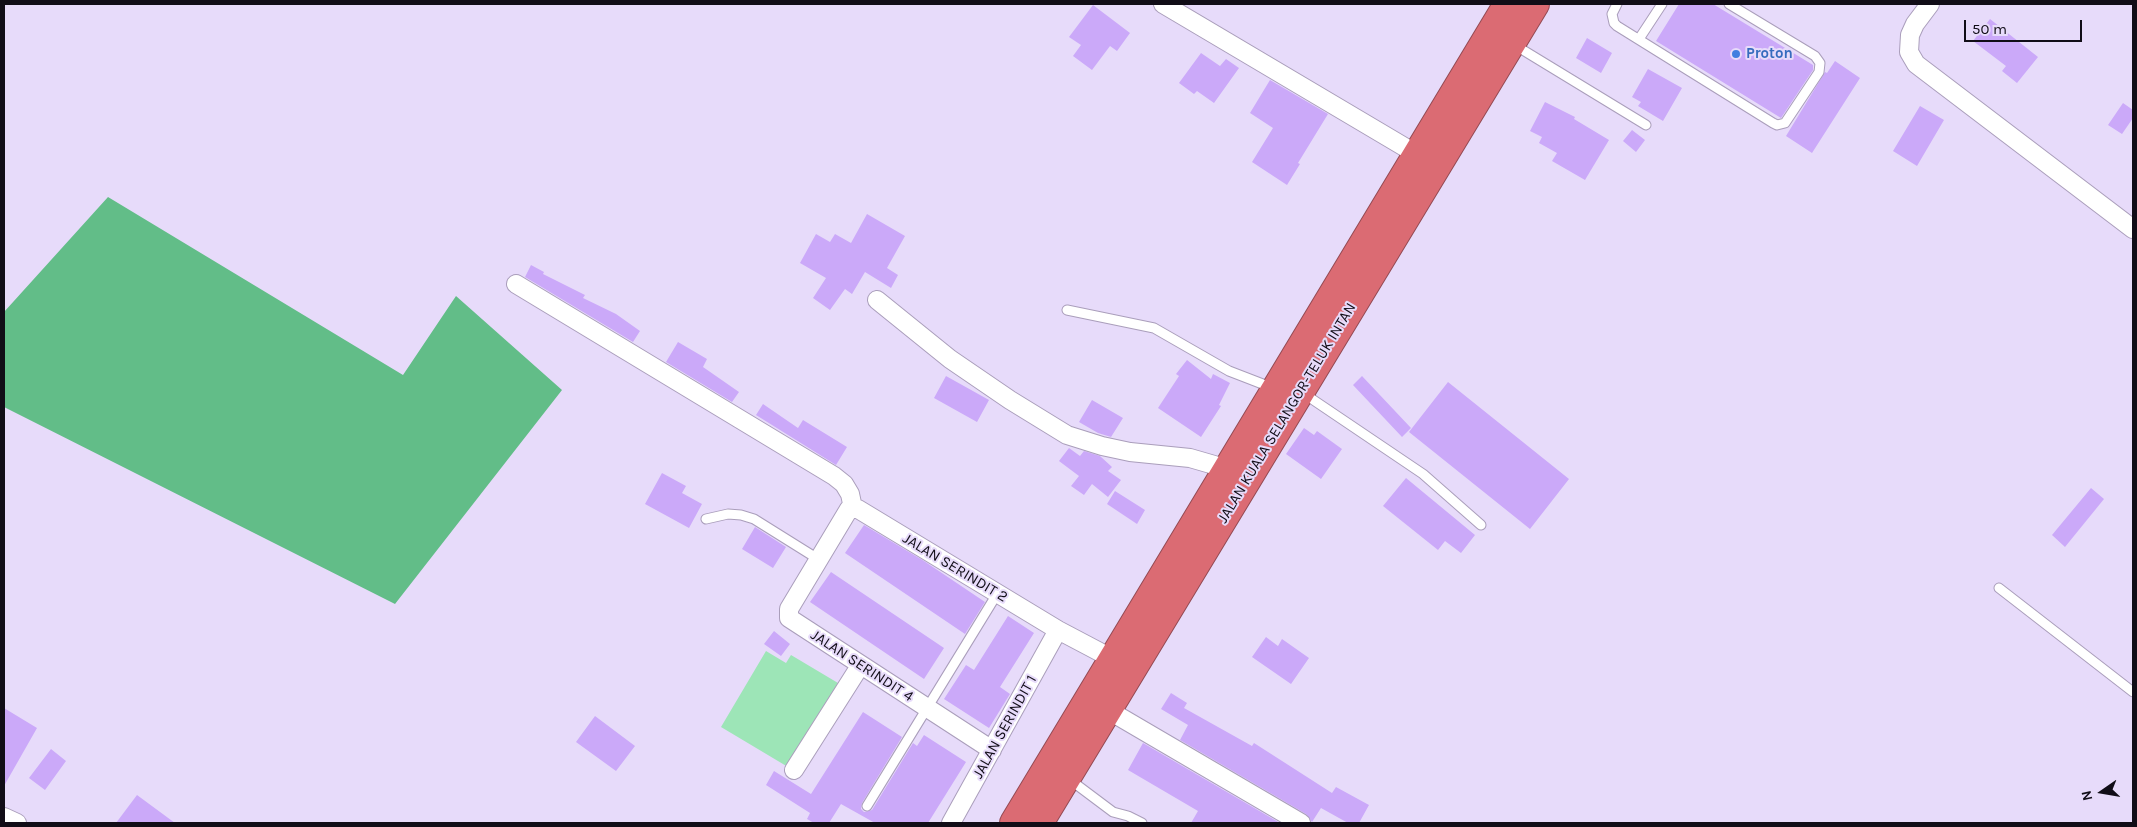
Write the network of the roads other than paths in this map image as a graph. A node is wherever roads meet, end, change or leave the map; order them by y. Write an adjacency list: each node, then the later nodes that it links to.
1 (1163, 4): 11 (street)
2 (1508, 4): 11 (highway, JALAN KUALA SELANGOR-TELUK INTAN)
3 (1535, 4): 9 (highway, JALAN KUALA SELANGOR-TELUK INTAN)
4 (1617, 4): 8 (lane)
5 (1662, 4): 8 (lane)
6 (1729, 4): 8 (lane)
7 (1930, 4): 12 (street)
8 (1638, 39)
9 (1511, 43): 10 (lane); 16 (highway, JALAN KUALA SELANGOR-TELUK INTAN)
10 (1646, 124)
11 (1418, 155): 16 (highway, JALAN KUALA SELANGOR-TELUK INTAN)
12 (2133, 229)
13 (516, 284): 18 (street)
14 (876, 300): 17 (street)
15 (1067, 310): 16 (lane)
16 (1288, 390): 17 (highway, JALAN KUALA SELANGOR-TELUK INTAN); 20 (lane); 29 (highway, JALAN KUALA SELANGOR-TELUK INTAN)
17 (1228, 468): 25 (highway, JALAN KUALA SELANGOR-TELUK INTAN)
18 (853, 508): 21 (street); 23 (street, JALAN SERINDIT 2)
19 (706, 519): 21 (lane)
20 (1481, 525)
21 (818, 559): 26 (street, JALAN SERINDIT 4)
22 (1999, 588): 27 (lane)
23 (997, 594): 24 (street, JALAN SERINDIT 2); 28 (lane)
24 (1058, 630): 25 (street, JALAN SERINDIT 2); 30 (street, JALAN SERINDIT 1)
25 (1113, 659): 37 (highway, JALAN KUALA SELANGOR-TELUK INTAN)
26 (860, 666): 28 (street, JALAN SERINDIT 4); 31 (street)
27 (2133, 692)
28 (926, 708): 30 (street, JALAN SERINDIT 4); 33 (lane)
29 (1108, 710): 32 (highway, JALAN KUALA SELANGOR-TELUK INTAN); 40 (street)
30 (992, 750): 36 (street, JALAN SERINDIT 1)
31 (794, 770)
32 (1066, 778): 38 (highway, JALAN KUALA SELANGOR-TELUK INTAN); 39 (lane)
33 (867, 806)
34 (4, 817): 35 (street)
35 (17, 823)
36 (951, 823)
37 (1014, 823)
38 (1039, 823)
39 (1142, 823)
40 (1302, 823)

